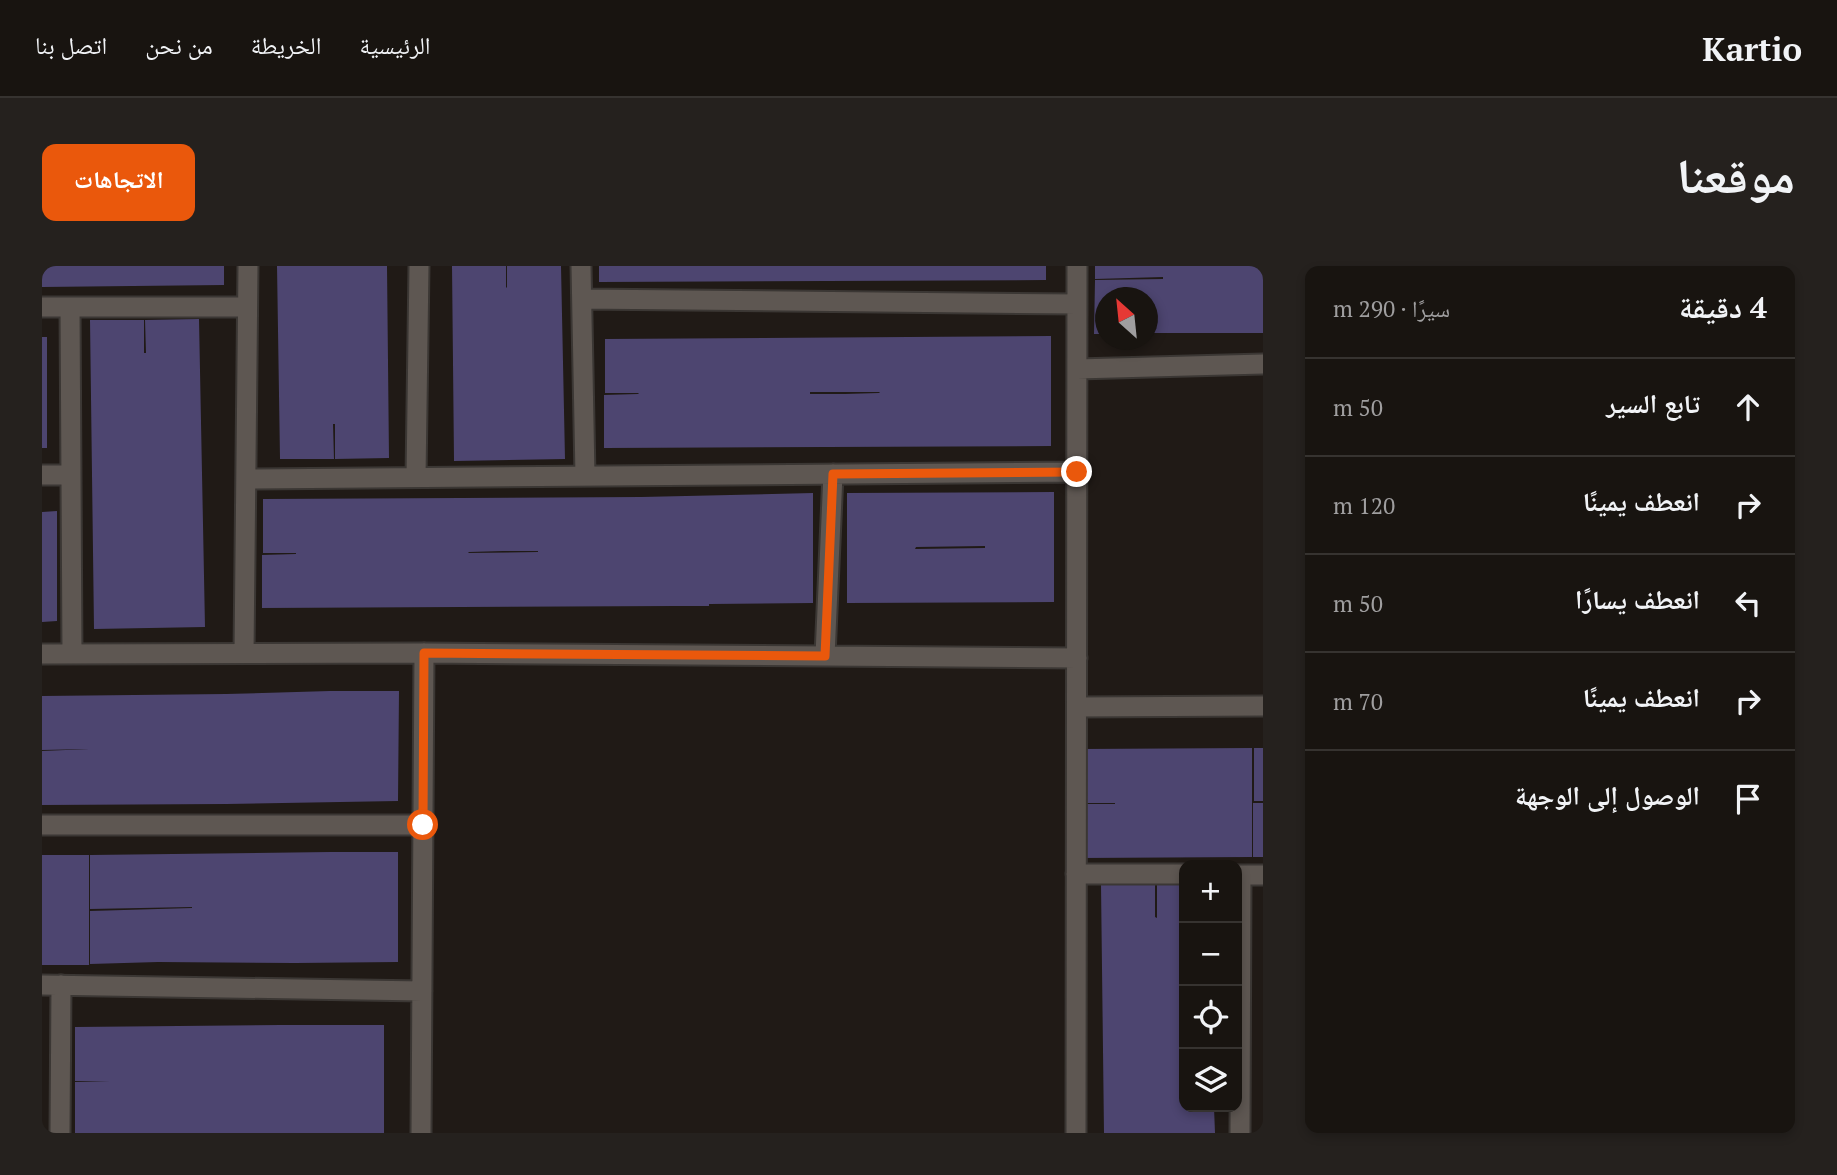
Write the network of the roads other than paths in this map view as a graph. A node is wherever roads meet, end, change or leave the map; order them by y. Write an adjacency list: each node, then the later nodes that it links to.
1 (248, 266): 9 (street)
2 (419, 266): 17 (street)
3 (582, 266): 5 (street)
4 (1077, 266): 6 (street)
5 (582, 299): 6 (street); 16 (street)
6 (1077, 304): 11 (street)
7 (42, 307): 8 (street)
8 (70, 307): 9 (street); 15 (street)
9 (247, 307): 18 (street)
10 (1263, 365): 11 (street)
11 (1077, 369): 12 (street)
12 (1077, 472): 13 (street); 24 (street)
13 (833, 474): 16 (street); 23 (street)
14 (42, 475): 15 (street)
15 (71, 475): 22 (street)
16 (585, 476): 17 (street)
17 (416, 477): 18 (street)
18 (246, 479): 19 (street)
19 (244, 653): 20 (street); 22 (street)
20 (424, 653): 23 (street); 28 (street)
21 (42, 654): 22 (street)
22 (72, 654)
23 (825, 656): 24 (street)
24 (1077, 658): 26 (street)
25 (1263, 706): 26 (street)
26 (1077, 707): 29 (street)
27 (42, 825): 28 (street)
28 (423, 825): 35 (street)
29 (1076, 874): 30 (street); 38 (street)
30 (1179, 874)
31 (1242, 875): 32 (street)
32 (1263, 875)
33 (1239, 923): 39 (street)
34 (51, 985): 35 (street); 36 (street)
35 (422, 990): 37 (street)
36 (60, 1133)
37 (421, 1133)
38 (1076, 1133)
39 (1240, 1133)

